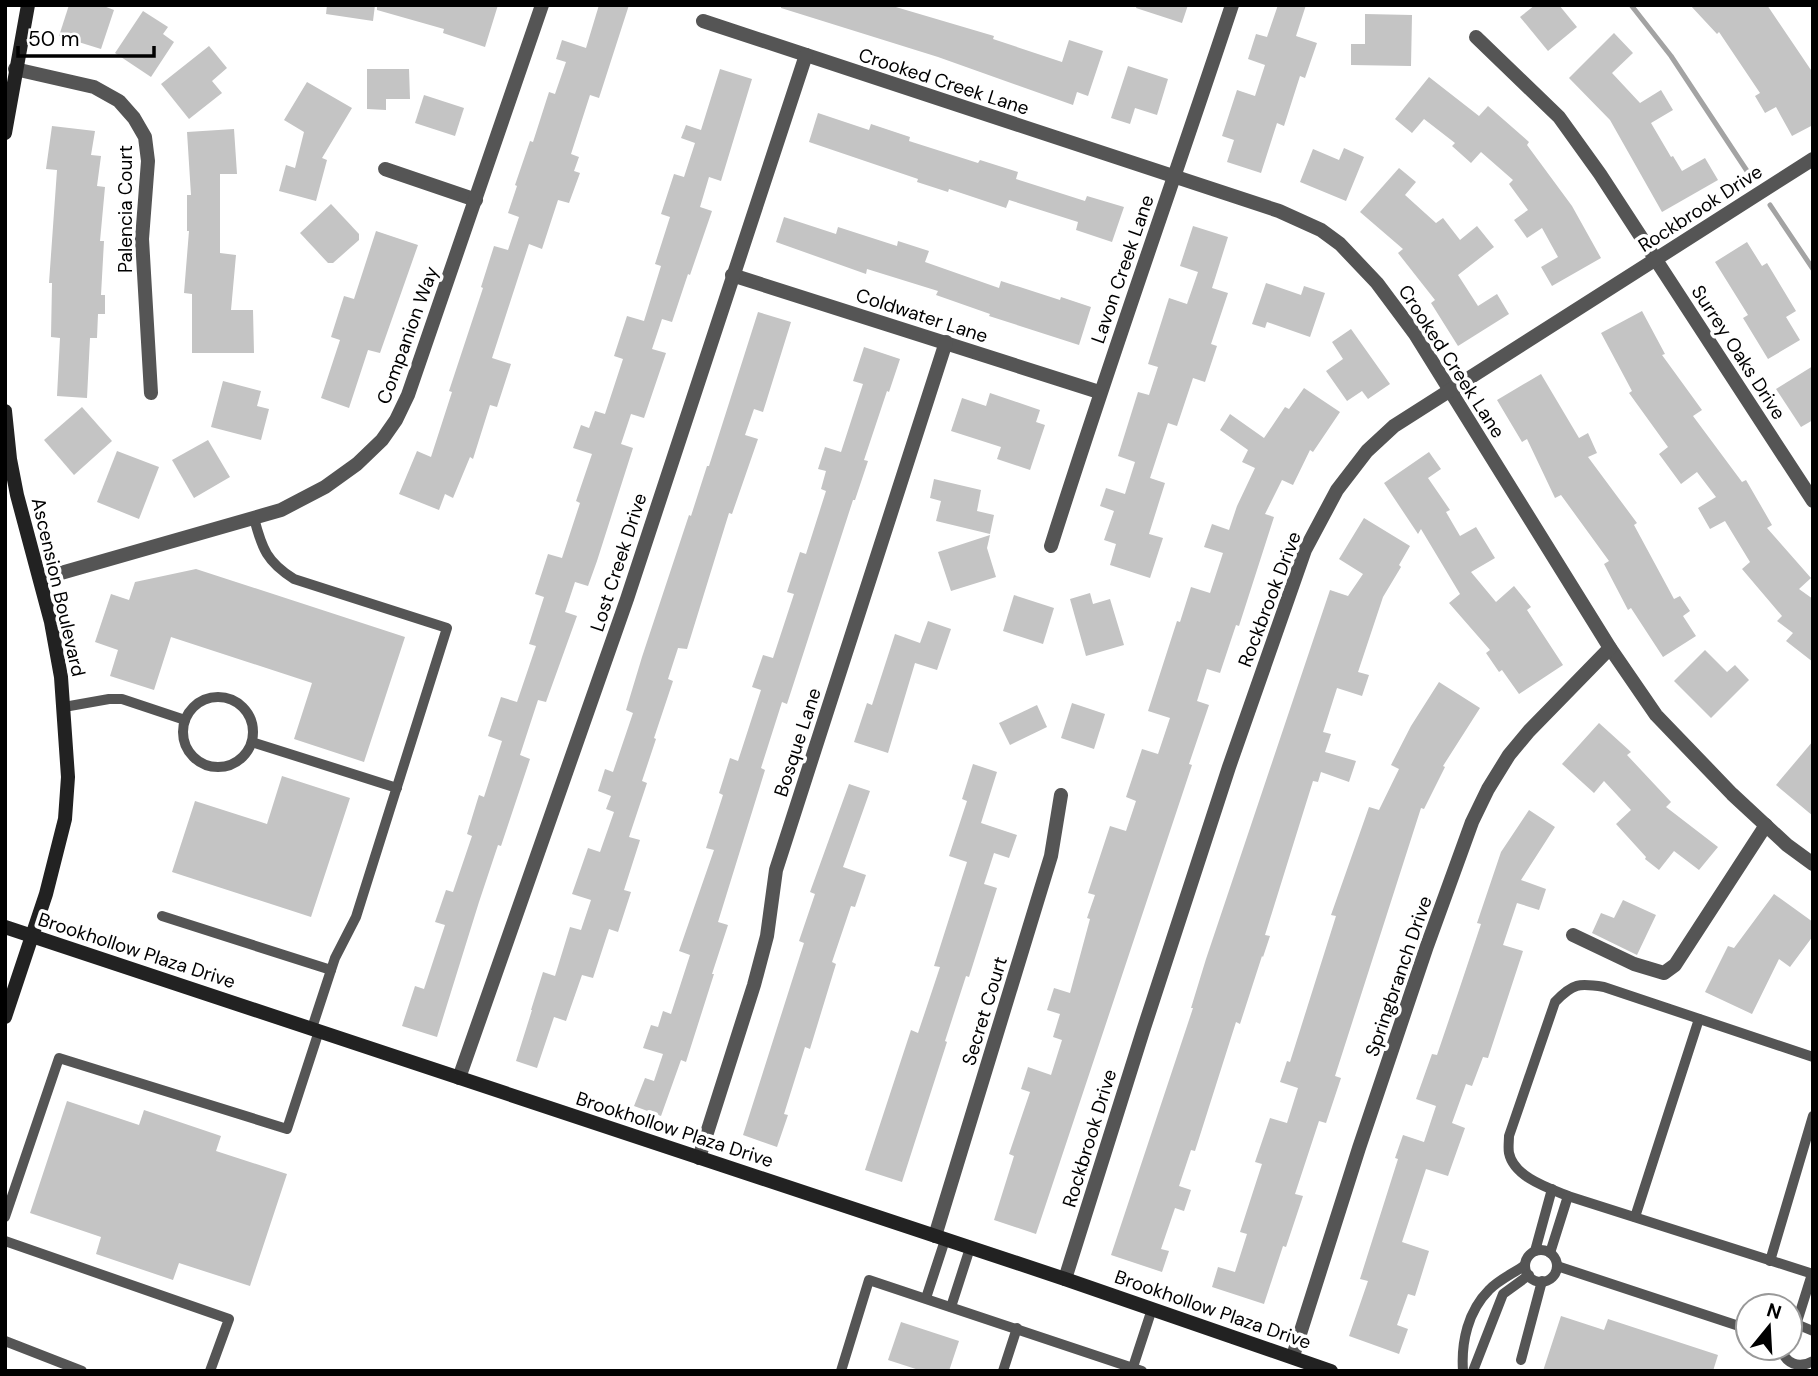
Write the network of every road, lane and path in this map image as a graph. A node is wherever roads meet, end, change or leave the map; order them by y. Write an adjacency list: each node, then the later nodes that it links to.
1 (28, 5): 7 (street)
2 (542, 5): 12 (street, Companion Way)
3 (1232, 5): 11 (street, Lavon Creek Lane)
4 (703, 21): 6 (street, Crooked Creek Lane)
5 (1476, 37): 13 (street, Surrey Oaks Drive)
6 (806, 55): 11 (street, Crooked Creek Lane); 14 (street, Lost Creek Drive)
7 (15, 69): 8 (street); 18 (street, Palencia Court)
8 (5, 133)
9 (1813, 159): 13 (street, Rockbrook Drive)
10 (385, 169): 12 (street)
11 (1175, 178): 16 (street, Crooked Creek Lane); 17 (street, Lavon Creek Lane)
12 (476, 200): 21 (street, Companion Way)
13 (1656, 260): 16 (street, Rockbrook Drive); 20 (street, Surrey Oaks Drive)
14 (732, 275): 15 (street, Coldwater Lane); 41 (street, Lost Creek Drive)
15 (946, 342): 17 (street, Coldwater Lane); 43 (street, Bosque Lane)
16 (1450, 391): 24 (street, Crooked Creek Lane); 57 (street, Rockbrook Drive)
17 (1099, 392): 22 (street, Lavon Creek Lane)
18 (152, 393)
19 (5, 411): 23 (street, Ascension Boulevard)
20 (1813, 501)
21 (254, 518): 23 (street, Companion Way); 28 (lane)
22 (1051, 546)
23 (40, 579): 25 (street, Ascension Boulevard)
24 (1610, 648): 30 (street, Crooked Creek Lane); 66 (street, Springbranch Drive)
25 (64, 707): 26 (lane); 35 (street, Ascension Boulevard)
26 (186, 720): 27 (lane); 27 (lane)
27 (252, 742): 28 (lane)
28 (397, 788): 36 (lane)
29 (1061, 795): 48 (street, Secret Court)
30 (1766, 825): 31 (street, Crooked Creek Lane); 34 (street)
31 (1813, 864)
32 (162, 916): 36 (lane)
33 (5, 927): 35 (street, Brookhollow Plaza Drive)
34 (1573, 935)
35 (33, 936): 37 (street, Ascension Boulevard); 39 (street, Brookhollow Plaza Drive)
36 (331, 970): 39 (lane)
37 (5, 1017)
38 (1699, 1019): 40 (lane); 44 (lane); 47 (lane)
39 (315, 1029): 41 (street, Brookhollow Plaza Drive); 46 (lane)
40 (1813, 1057)
41 (459, 1078): 43 (street, Brookhollow Plaza Drive)
42 (1813, 1116): 53 (lane)
43 (699, 1158): 48 (street, Brookhollow Plaza Drive)
44 (1552, 1189): 45 (lane); 51 (lane)
45 (1568, 1196): 47 (lane); 52 (lane)
46 (5, 1217)
47 (1635, 1217): 53 (lane)
48 (940, 1238): 50 (street, Brookhollow Plaza Drive); 60 (lane)
49 (5, 1241): 72 (lane)
50 (970, 1248): 57 (street, Brookhollow Plaza Drive); 61 (lane)
51 (1535, 1251): 52 (lane); 55 (lane)
52 (1550, 1253): 54 (lane)
53 (1770, 1261): 56 (lane)
54 (1557, 1266): 58 (lane); 63 (lane)
55 (1527, 1270): 58 (lane); 76 (lane); 77 (lane)
56 (1812, 1274): 59 (lane)
57 (1065, 1279): 62 (street, Brookhollow Plaza Drive)
58 (1542, 1281): 67 (lane)
59 (1804, 1296)
60 (926, 1298): 61 (lane); 73 (lane)
61 (951, 1307): 64 (lane)
62 (1152, 1309): 66 (street, Brookhollow Plaza Drive); 70 (lane)
63 (1734, 1324)
64 (1017, 1328): 70 (lane); 74 (lane)
65 (5, 1341): 71 (lane)
66 (1293, 1356): 75 (street, Brookhollow Plaza Drive)
67 (1521, 1360)
68 (1813, 1361): 69 (lane)
69 (1787, 1367)
70 (1138, 1369)
71 (82, 1371)
72 (210, 1371)
73 (841, 1371)
74 (1003, 1371)
75 (1331, 1371)
76 (1463, 1371)
77 (1473, 1371)

